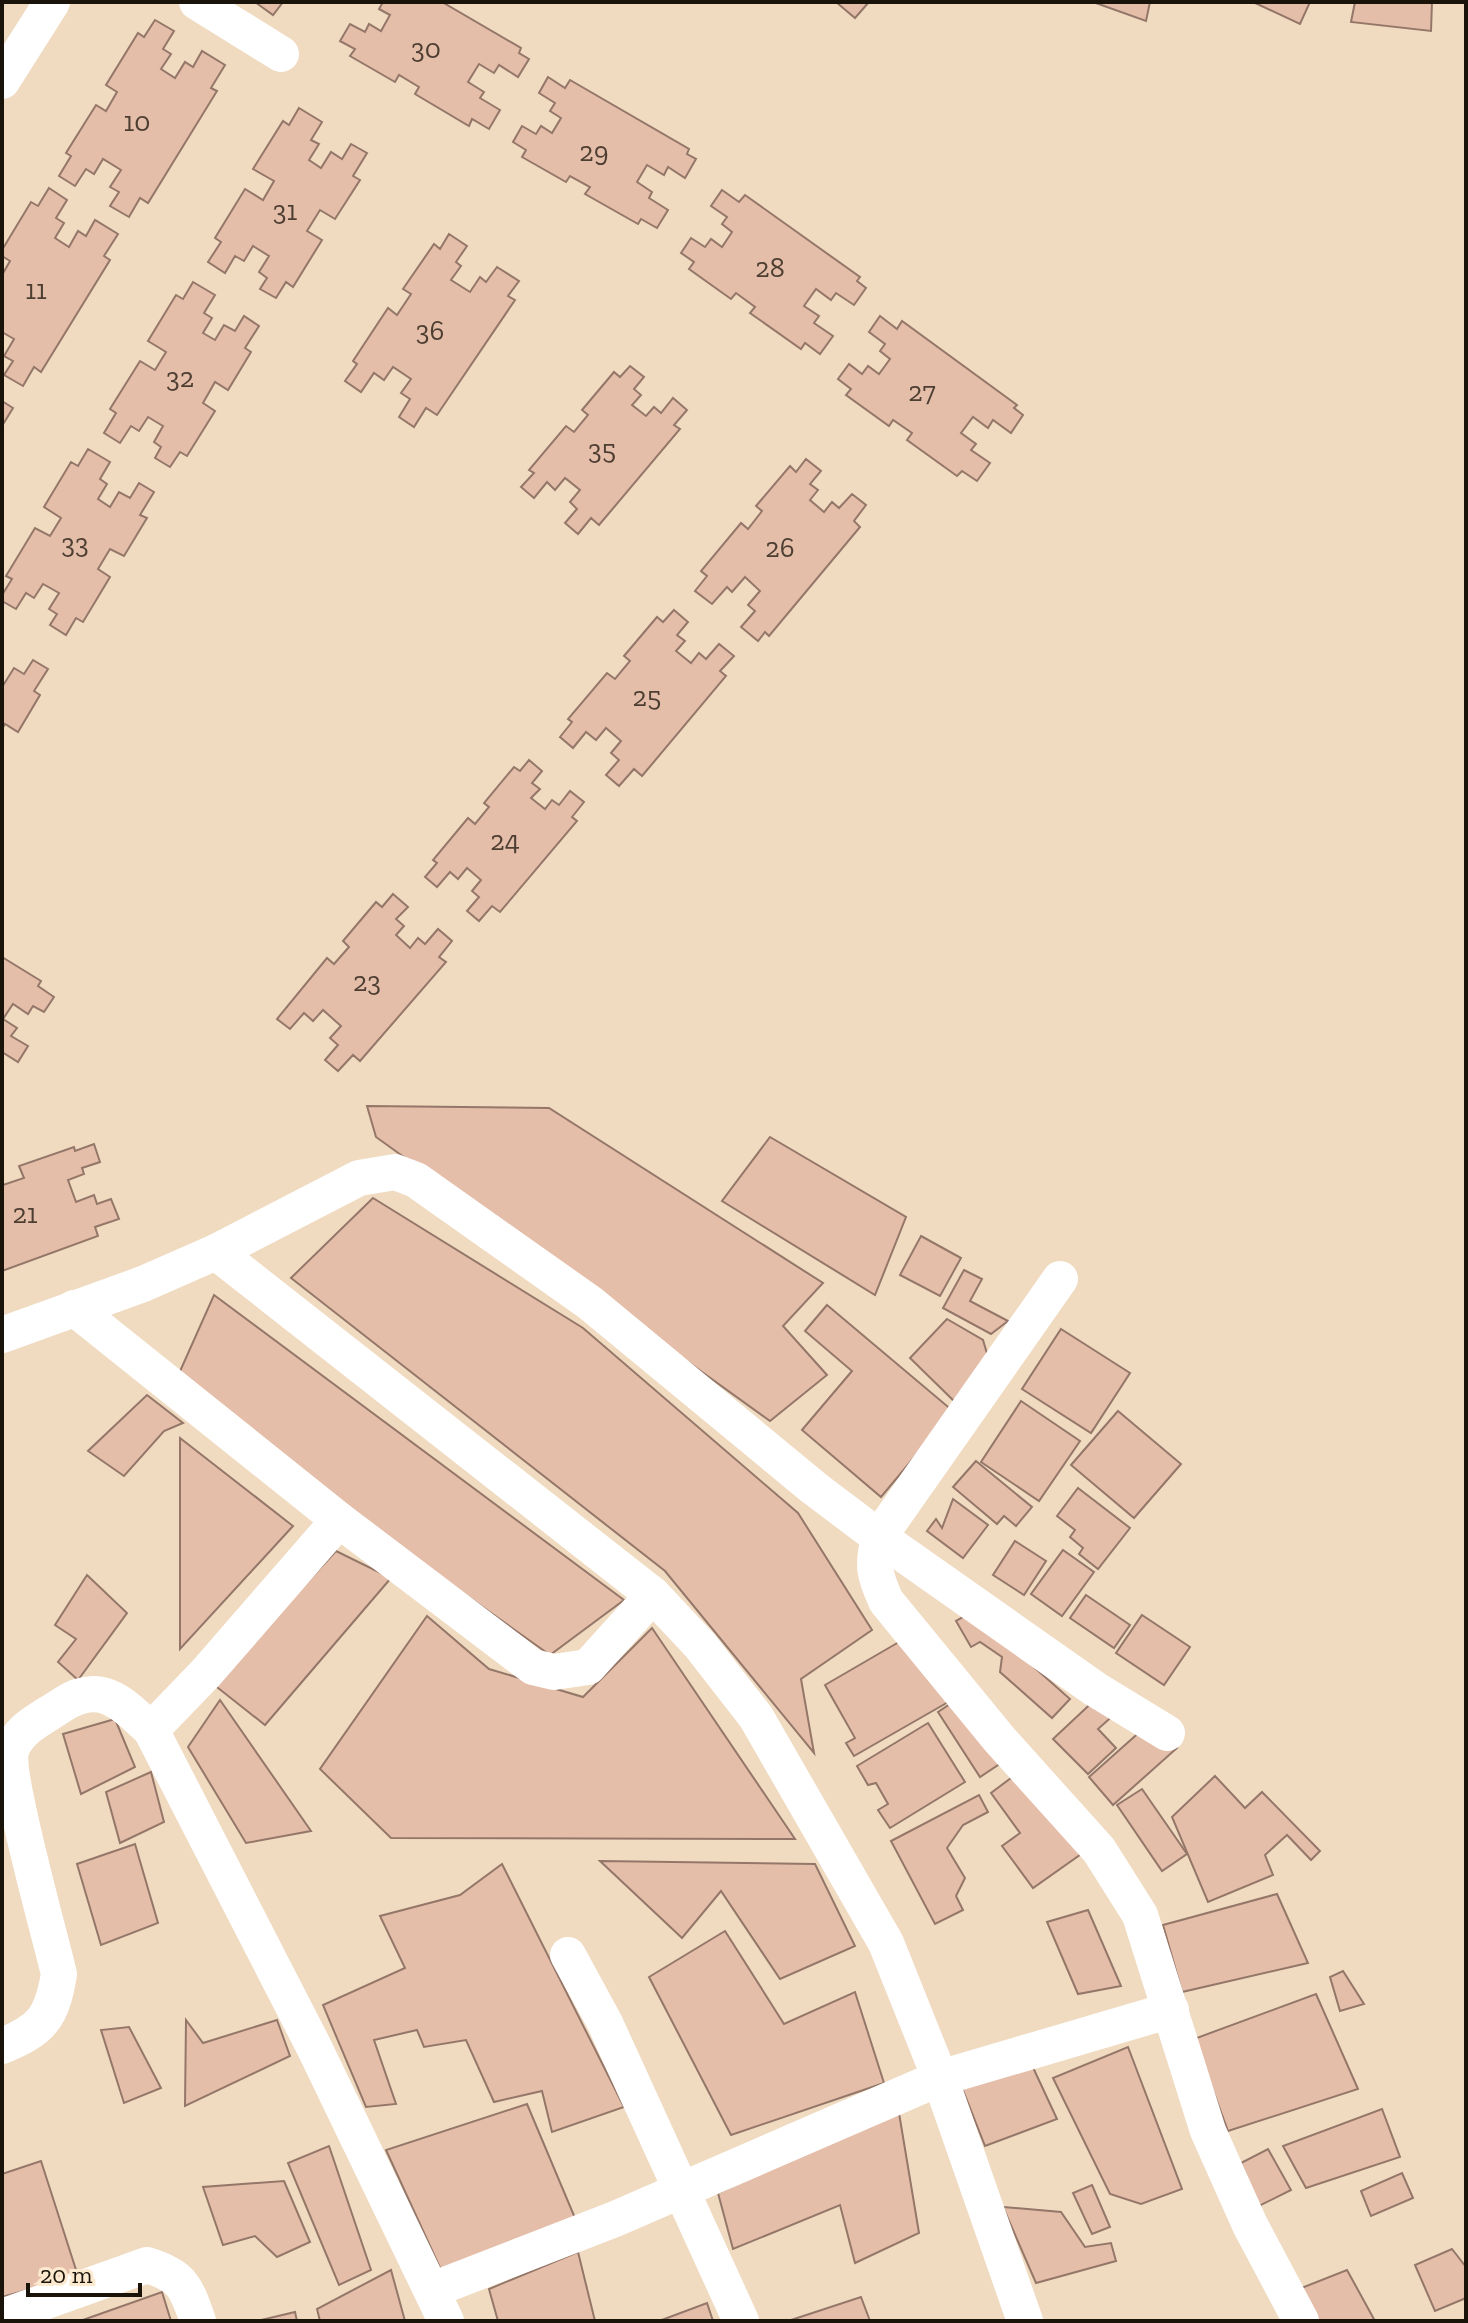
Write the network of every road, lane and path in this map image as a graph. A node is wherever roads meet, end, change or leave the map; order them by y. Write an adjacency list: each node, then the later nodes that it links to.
1 (52, 2): 4 (street)
2 (197, 2): 3 (street)
3 (281, 54)
4 (2, 81)
5 (216, 1252): 7 (street); 10 (street); 11 (street)
6 (1060, 1279): 10 (street)
7 (74, 1308): 8 (street); 9 (street)
8 (2, 1335)
9 (339, 1520): 11 (street); 12 (street)
10 (879, 1537): 13 (street); 15 (street)
11 (653, 1595): 17 (street)
12 (151, 1730): 16 (street); 19 (street)
13 (1167, 1733)
14 (568, 1955): 18 (street)
15 (1171, 2010): 17 (street); 24 (street)
16 (2, 2046)
17 (940, 2078): 18 (street); 23 (street)
18 (682, 2189): 19 (street); 22 (street)
19 (439, 2306)
20 (2, 2317): 21 (street)
21 (198, 2321)
22 (741, 2321)
23 (1025, 2321)
24 (1301, 2321)

